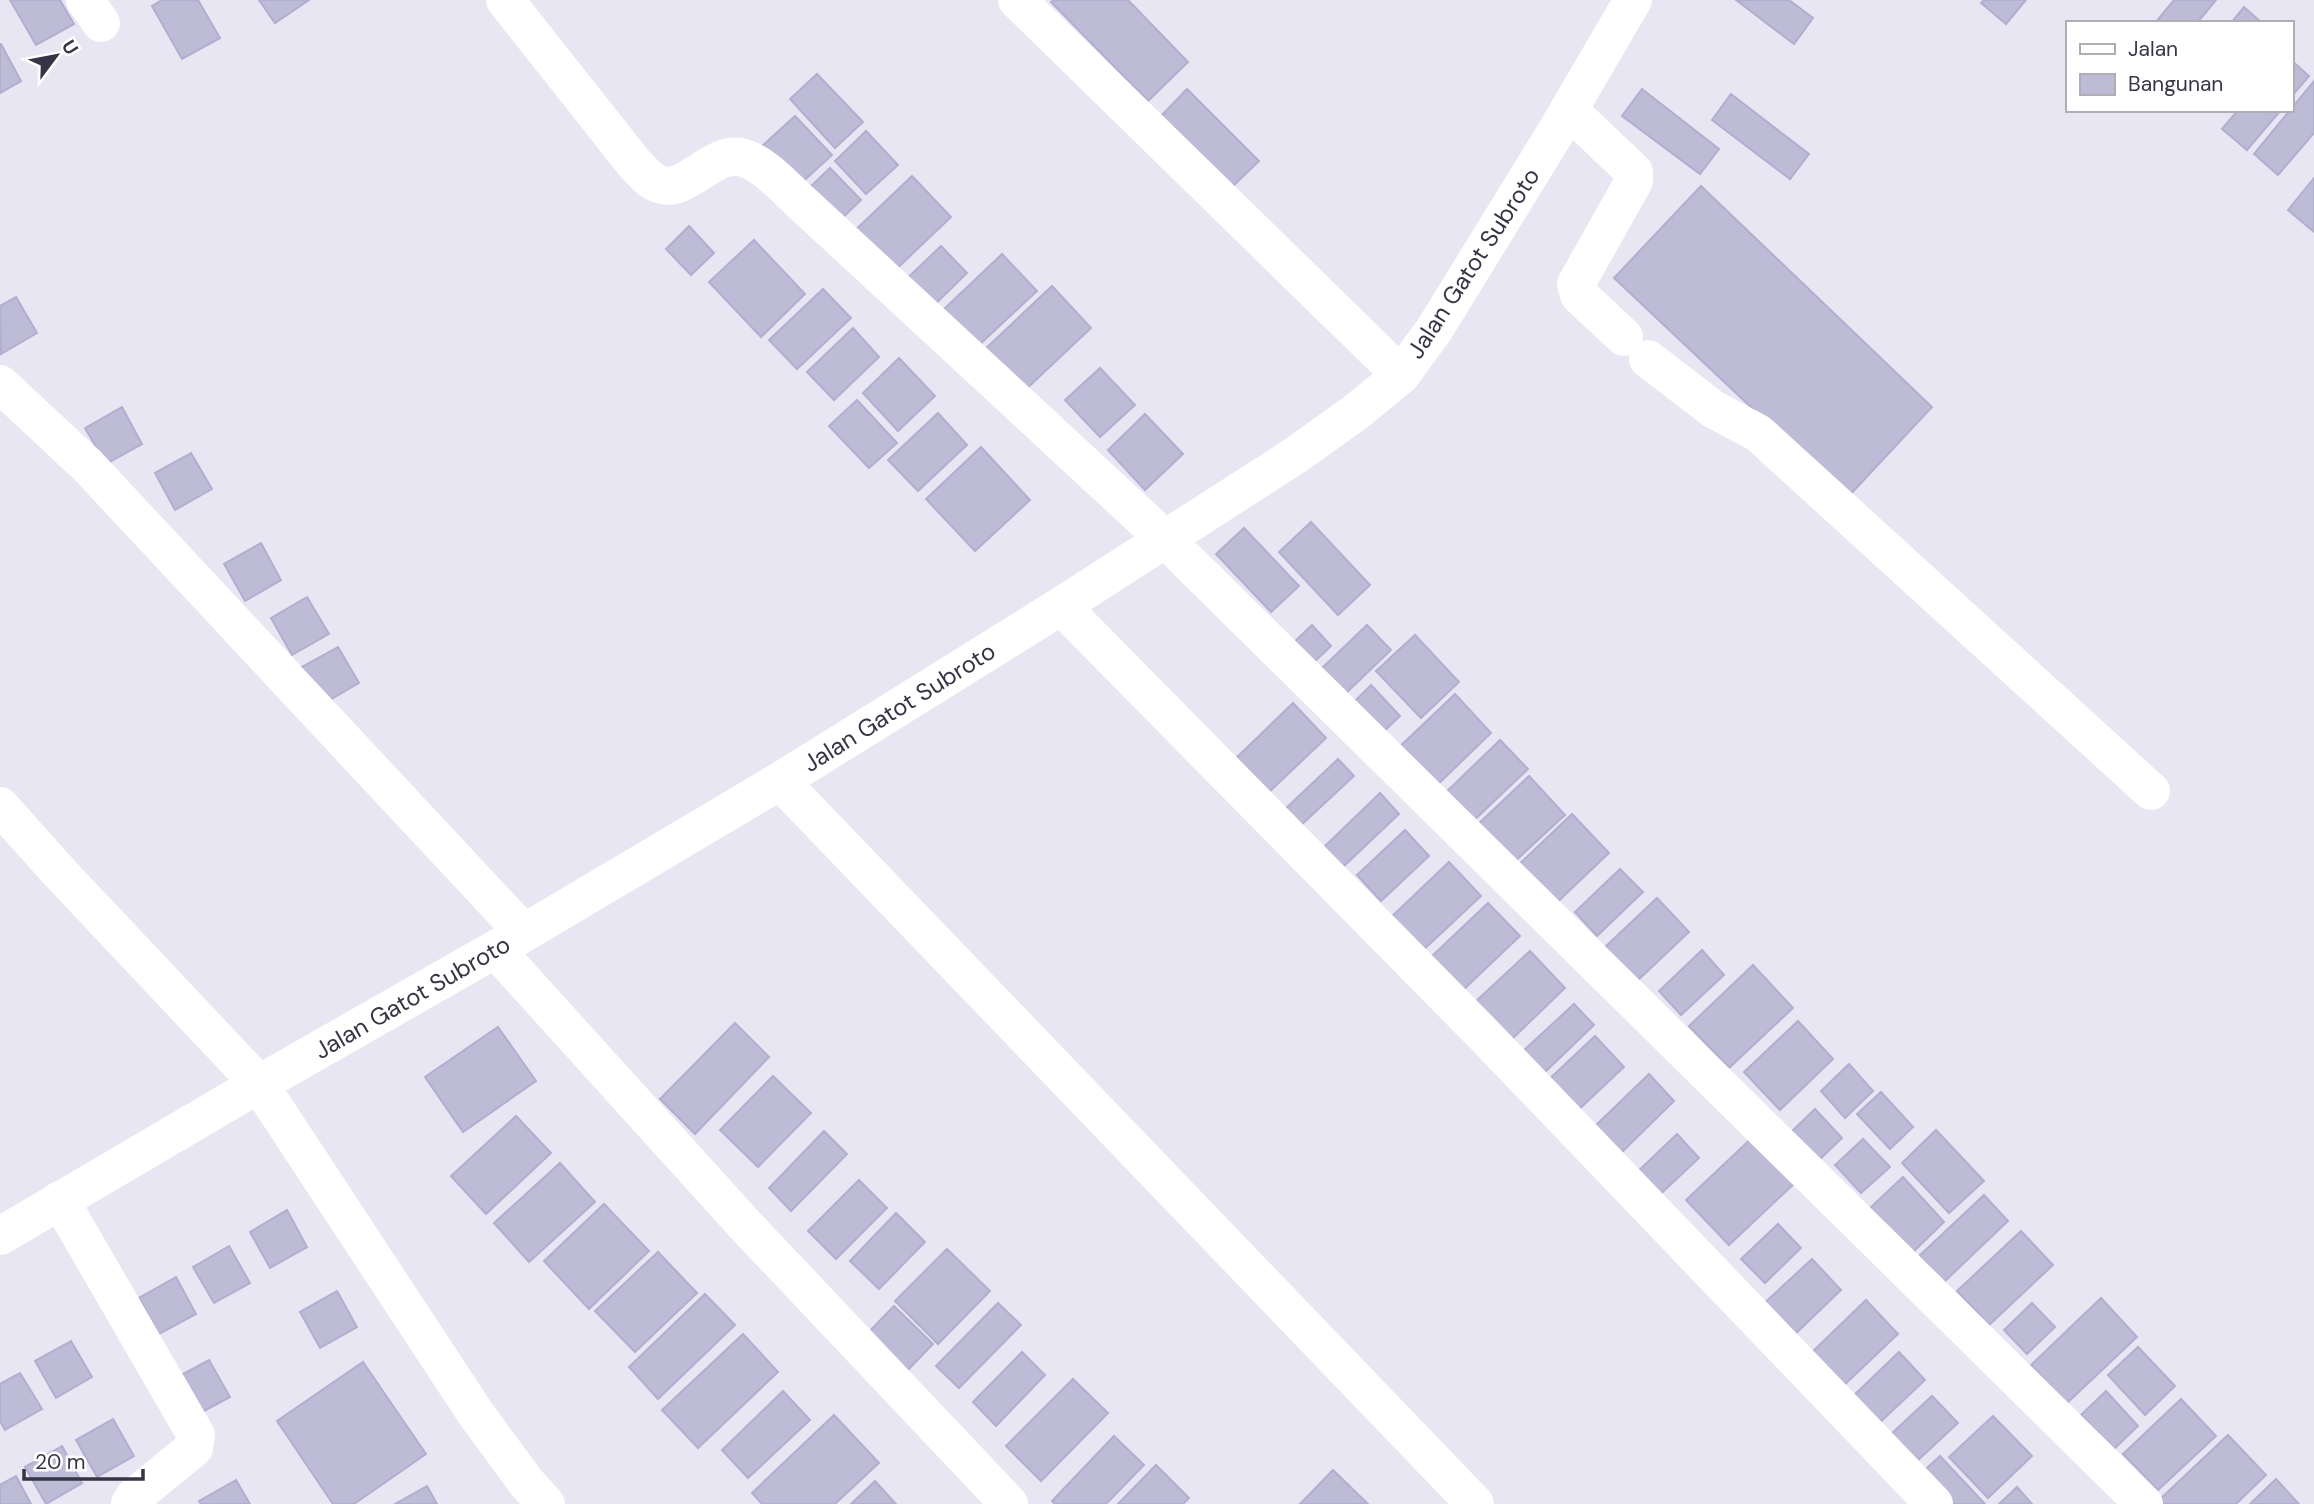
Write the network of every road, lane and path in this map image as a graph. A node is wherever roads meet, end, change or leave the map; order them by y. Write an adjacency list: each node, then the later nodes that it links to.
1 (505, 0): 7 (street)
2 (1017, 0): 5 (street)
3 (1633, 0): 4 (street, Jalan Gatot Subroto)
4 (1569, 110): 5 (street, Jalan Gatot Subroto); 10 (street)
5 (1401, 374): 7 (street, Jalan Gatot Subroto)
6 (0, 384): 12 (street)
7 (1165, 539): 8 (street, Jalan Gatot Subroto); 21 (street)
8 (1061, 606): 9 (street, Jalan Gatot Subroto); 20 (street)
9 (780, 781): 12 (street, Jalan Gatot Subroto); 19 (street)
10 (2151, 791)
11 (0, 806): 13 (street)
12 (510, 941): 13 (street, Jalan Gatot Subroto); 18 (street)
13 (259, 1084): 14 (street, Jalan Gatot Subroto); 17 (street)
14 (60, 1200): 15 (street, Jalan Gatot Subroto); 16 (street)
15 (0, 1236)
16 (130, 1504)
17 (546, 1504)
18 (1009, 1504)
19 (1475, 1504)
20 (1934, 1504)
21 (2144, 1504)

